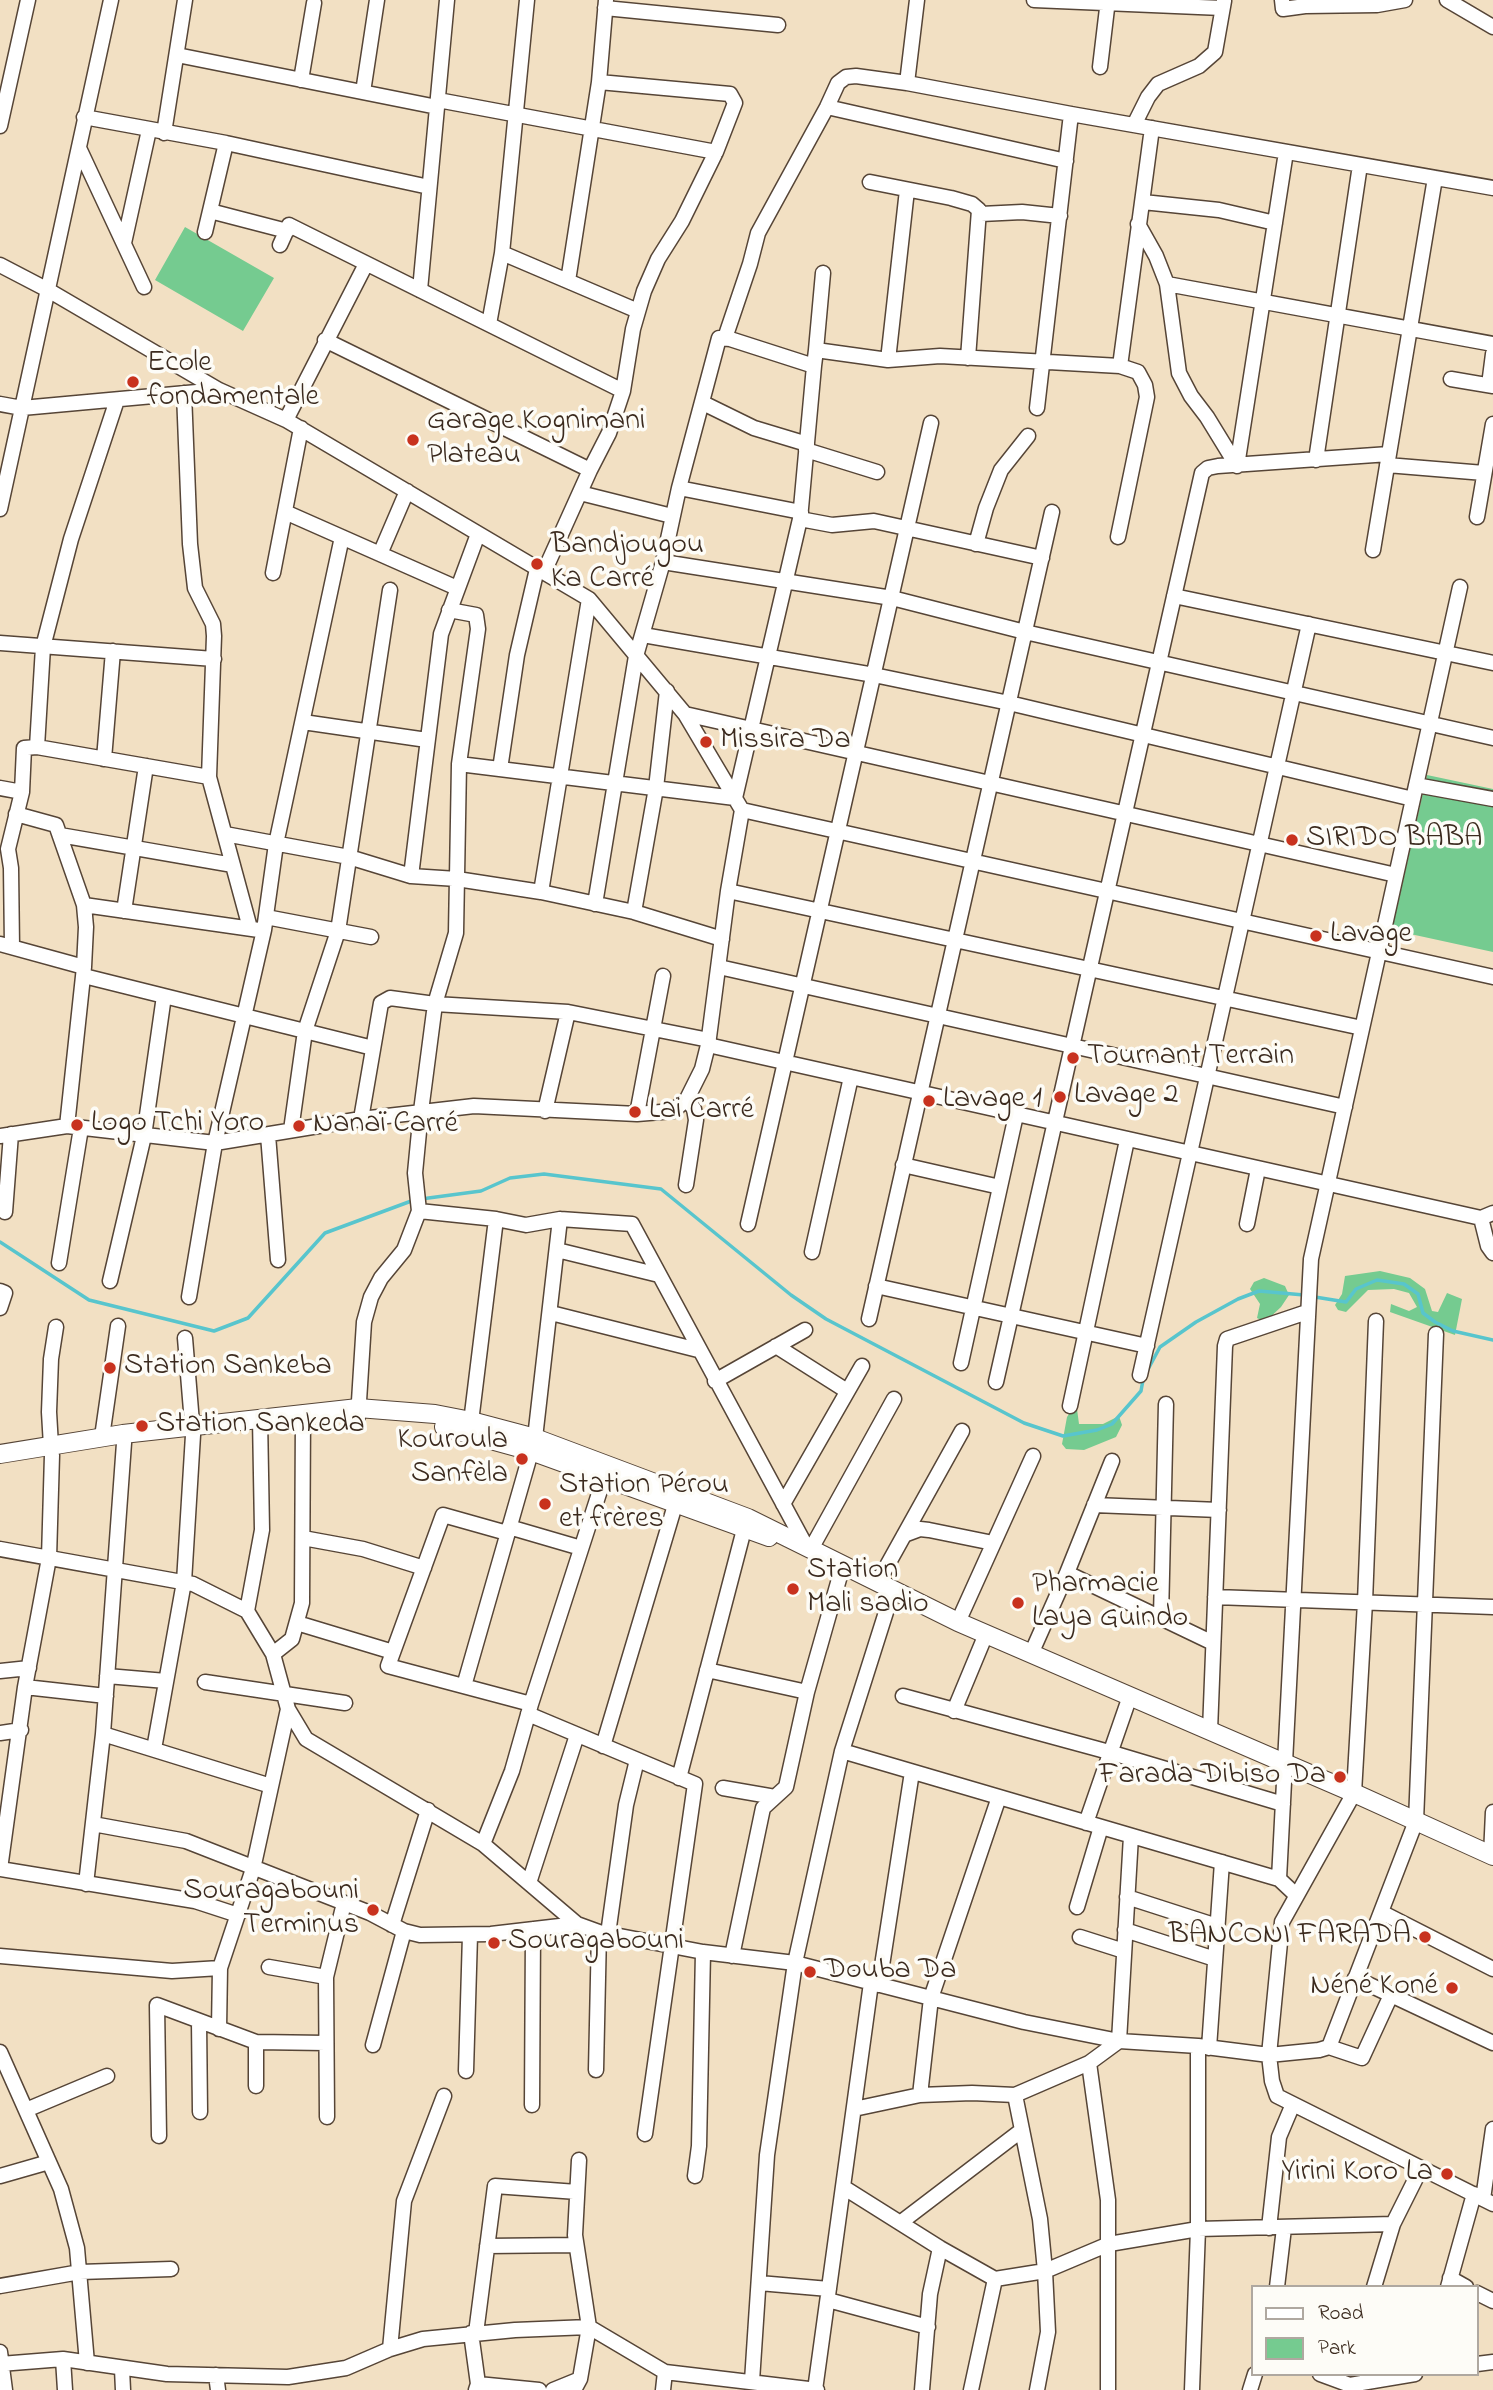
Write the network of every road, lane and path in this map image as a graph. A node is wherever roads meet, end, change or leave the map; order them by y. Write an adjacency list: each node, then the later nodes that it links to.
1 (28, 0): 23 (street)
2 (111, 0): 29 (street)
3 (185, 0): 18 (street)
4 (377, 0): 24 (street)
5 (447, 0): 25 (street)
6 (527, 0): 28 (street)
7 (917, 0): 22 (street)
8 (1034, 0): 12 (street)
9 (1282, 0): 10 (street)
10 (1405, 0)
11 (1447, 0): 17 (street)
12 (1108, 2): 15 (street); 19 (street)
13 (314, 3): 20 (street)
14 (606, 4): 16 (street); 21 (street)
15 (1224, 4): 30 (street)
16 (778, 25)
17 (1493, 27)
18 (177, 55): 20 (street); 35 (street)
19 (1100, 67)
20 (301, 80): 24 (street)
21 (599, 82): 33 (street); 38 (street)
22 (908, 83): 26 (street); 27 (street)
23 (4, 88): 31 (street)
24 (363, 92): 25 (street)
25 (437, 104): 28 (street); 44 (street)
26 (827, 107): 40 (street); 71 (street)
27 (1071, 114): 30 (street); 40 (street)
28 (516, 115): 33 (street); 57 (street)
29 (84, 117): 34 (street); 37 (street)
30 (1134, 125): 32 (street)
31 (0, 126)
32 (1152, 128): 39 (street); 47 (street)
33 (591, 130): 38 (street); 61 (street)
34 (149, 131): 35 (street); 55 (street)
35 (164, 133): 36 (street)
36 (226, 143): 44 (street); 48 (street)
37 (79, 148): 55 (street); 64 (street)
38 (716, 152): 67 (street)
39 (1286, 152): 41 (street); 51 (street)
40 (1066, 161): 50 (street)
41 (1360, 165): 42 (street); 68 (street)
42 (1434, 178): 45 (street); 70 (street)
43 (870, 182): 46 (street)
44 (429, 187): 65 (street)
45 (1493, 188)
46 (907, 190): 49 (street); 77 (street)
47 (1143, 202): 51 (street); 52 (street)
48 (210, 211): 53 (street); 54 (street)
49 (981, 214): 50 (street); 76 (street)
50 (1060, 216): 78 (street)
51 (1275, 223): 66 (street)
52 (1138, 224): 62 (street); 80 (street)
53 (287, 230): 56 (street); 58 (street)
54 (205, 232)
55 (124, 243): 63 (street)
56 (280, 245)
57 (502, 253): 61 (street); 69 (street)
58 (366, 264): 65 (street); 72 (street)
59 (0, 265): 64 (street)
60 (823, 273): 74 (street)
61 (568, 281): 67 (street)
62 (1167, 284): 66 (street); 99 (street)
63 (145, 287)
64 (48, 289): 83 (street); 89 (street)
65 (419, 290): 69 (street)
66 (1263, 302): 68 (street); 99 (street)
67 (638, 311): 84 (street)
68 (1337, 316): 70 (street); 97 (street)
69 (489, 324): 84 (street)
70 (1409, 329): 73 (street); 98 (street)
71 (724, 338): 79 (street); 88 (street)
72 (325, 340): 91 (street); 100 (street)
73 (1493, 344)
74 (816, 350): 77 (street); 79 (street)
75 (1493, 354): 82 (street)
76 (968, 358): 77 (street); 78 (street)
77 (888, 360)
78 (1044, 362): 80 (street); 90 (street)
79 (814, 366): 96 (street)
80 (1120, 366): 115 (street)
81 (1451, 379): 82 (street)
82 (1491, 385)
83 (219, 390): 85 (street); 91 (street)
84 (623, 391): 100 (street)
85 (184, 393): 86 (street); 140 (street)
86 (117, 400): 89 (street); 135 (street)
87 (0, 404): 89 (street)
88 (703, 404): 96 (street); 103 (street)
89 (22, 408): 106 (street)
90 (1037, 408)
91 (286, 419): 94 (street)
92 (931, 424): 112 (street)
93 (1493, 424): 102 (street)
94 (301, 428): 104 (street); 107 (street)
95 (1028, 436): 116 (street)
96 (806, 447): 101 (street); 109 (street)
97 (1316, 460): 98 (street); 99 (street)
98 (1388, 460): 102 (street); 117 (street)
99 (1237, 466): 127 (street)
100 (590, 470): 105 (street)
101 (877, 472)
102 (1485, 473): 111 (street)
103 (679, 488): 109 (street); 110 (street)
104 (407, 491): 113 (street); 118 (street)
105 (580, 493): 110 (street); 121 (street)
106 (0, 509)
107 (285, 512): 114 (street); 122 (street)
108 (1052, 512): 119 (street)
109 (801, 515): 112 (street); 123 (street)
110 (673, 516): 120 (street)
111 (1477, 517)
112 (907, 528): 116 (street); 128 (street)
113 (478, 534): 121 (street); 125 (street)
114 (342, 537): 118 (street); 148 (street)
115 (1118, 537)
116 (976, 544): 119 (street)
117 (1373, 550)
118 (380, 554): 125 (street)
119 (1042, 558): 132 (street)
120 (663, 562): 123 (street); 133 (street)
121 (540, 570): 129 (street); 161 (street)
122 (272, 573)
123 (786, 580): 128 (street); 139 (street)
124 (1460, 587): 137 (street)
125 (457, 588): 130 (street)
126 (390, 590): 151 (street)
127 (1174, 596): 131 (street); 141 (street)
128 (892, 598): 132 (street); 143 (street)
129 (589, 599): 138 (street); 163 (street)
130 (449, 610): 154 (street); 158 (street)
131 (1309, 624): 137 (street); 145 (street)
132 (1025, 632): 141 (street); 146 (street)
133 (642, 635): 138 (street); 139 (street)
134 (0, 643): 135 (street)
135 (43, 647): 136 (street); 155 (street)
136 (113, 651): 140 (street); 157 (street)
137 (1446, 653): 142 (street); 149 (street)
138 (636, 656): 144 (street); 164 (street)
139 (769, 658): 143 (street); 150 (street)
140 (214, 659): 162 (street)
141 (1159, 662): 145 (street); 152 (street)
142 (1493, 663)
143 (874, 675): 146 (street); 156 (street)
144 (667, 691): 147 (street); 167 (street)
145 (1294, 693): 149 (street); 160 (street)
146 (1009, 703): 152 (street); 165 (street)
147 (685, 714): 150 (street); 171 (street)
148 (303, 722): 151 (street); 177 (street)
149 (1430, 724): 153 (street); 169 (street)
150 (752, 729): 156 (street); 171 (street)
151 (367, 730): 154 (street); 180 (street)
152 (1143, 735): 160 (street); 173 (street)
153 (1493, 738)
154 (427, 740): 185 (street)
155 (37, 747): 157 (street); 168 (street)
156 (856, 752): 165 (street); 174 (street)
157 (104, 759): 159 (street)
158 (459, 764): 161 (street); 186 (street)
159 (146, 766): 162 (street); 179 (street)
160 (1278, 767): 169 (street); 178 (street)
161 (500, 769): 163 (street)
162 (209, 777): 175 (street)
163 (559, 777): 164 (street); 189 (street)
164 (614, 783): 167 (street); 190 (street)
165 (991, 783): 173 (street); 181 (street)
166 (0, 788): 168 (street)
167 (656, 788): 171 (street); 194 (street)
168 (22, 792): 172 (street)
169 (1415, 792): 170 (street); 184 (street)
170 (1493, 799)
171 (738, 804): 174 (street); 188 (street)
172 (16, 814): 176 (street); 183 (street)
173 (1125, 814): 178 (street); 187 (street)
174 (837, 833): 181 (street); 192 (street)
175 (225, 834): 177 (street); 182 (street)
176 (60, 835): 179 (street); 191 (street)
177 (276, 844): 180 (street); 196 (street)
178 (1261, 845): 184 (street); 195 (street)
179 (133, 848): 182 (street); 193 (street)
180 (349, 857): 185 (street); 197 (street)
181 (973, 860): 187 (street); 200 (street)
182 (233, 865): 196 (street)
183 (6, 867): 201 (street)
184 (1396, 875): 202 (street)
185 (411, 876): 186 (street)
186 (457, 879): 189 (street); 211 (street)
187 (1108, 890): 195 (street); 204 (street)
188 (728, 891): 192 (street); 199 (street)
189 (541, 892): 190 (street)
190 (595, 904): 194 (street)
191 (83, 905): 193 (street); 205 (street)
192 (820, 910): 200 (street); 208 (street)
193 (124, 911): 196 (street)
194 (635, 912): 199 (street)
195 (1244, 921): 202 (street); 210 (street)
196 (260, 925): 197 (street); 213 (street)
197 (338, 931): 198 (street); 217 (street)
198 (371, 937)
199 (722, 939): 203 (street)
200 (955, 941): 204 (street); 214 (street)
201 (6, 945): 205 (street)
202 (1379, 951): 207 (street); 215 (street)
203 (719, 967): 208 (street); 218 (street)
204 (1089, 970): 210 (street); 219 (street)
205 (84, 972): 209 (street); 233 (street)
206 (663, 976): 216 (street)
207 (1493, 977)
208 (803, 986): 214 (street); 221 (street)
209 (164, 996): 213 (street); 237 (street)
210 (1226, 999): 215 (street); 223 (street)
211 (435, 1004): 212 (street); 220 (street); 227 (street)
212 (568, 1012): 216 (street); 228 (street)
213 (245, 1016): 217 (street); 239 (street)
214 (938, 1016): 219 (street); 224 (street)
215 (1362, 1028): 226 (street)
216 (653, 1029): 218 (street); 229 (street)
217 (305, 1031): 220 (street); 234 (street)
218 (709, 1042): 221 (street); 225 (street)
219 (1072, 1046): 223 (street); 232 (street)
220 (373, 1048): 231 (street)
221 (786, 1062): 222 (street); 251 (street)
222 (851, 1077): 224 (street); 254 (street)
223 (1208, 1077): 226 (street); 240 (street)
224 (920, 1093): 230 (street); 241 (street)
225 (687, 1099): 229 (street); 244 (street)
226 (1345, 1107): 243 (street)
227 (421, 1111): 228 (street); 231 (street); 246 (street)
228 (545, 1111): 229 (street)
229 (637, 1115)
230 (1016, 1115): 232 (street); 245 (street)
231 (361, 1119): 234 (street)
232 (1055, 1124): 238 (street); 267 (street)
233 (74, 1127): 235 (street); 237 (street); 257 (street)
234 (291, 1130): 236 (street)
235 (5, 1135): 247 (street)
236 (268, 1135): 239 (street); 256 (street)
237 (144, 1136): 239 (street); 259 (street)
238 (1127, 1140): 240 (street); 273 (street)
239 (215, 1143): 262 (street)
240 (1190, 1154): 242 (street); 277 (street)
241 (903, 1165): 245 (street); 260 (street)
242 (1258, 1169): 243 (street); 252 (street)
243 (1327, 1184): 248 (street); 265 (street)
244 (686, 1185)
245 (1000, 1187): 263 (street)
246 (419, 1211): 249 (street); 288 (street)
247 (5, 1212)
248 (1487, 1216): 255 (street)
249 (496, 1219): 250 (street); 291 (street)
250 (559, 1219): 253 (street); 258 (street)
251 (748, 1224)
252 (1247, 1224)
253 (556, 1250): 258 (street); 266 (street)
254 (812, 1252)
255 (1493, 1253)
256 (278, 1260)
257 (58, 1263)
258 (659, 1275): 278 (street)
259 (110, 1281)
260 (876, 1286): 263 (street); 268 (street)
261 (0, 1291): 264 (street)
262 (189, 1297)
263 (973, 1307): 267 (street); 279 (street)
264 (0, 1308)
265 (1307, 1312): 307 (street); 324 (street)
266 (551, 1313): 278 (street); 296 (street)
267 (1011, 1316): 273 (street); 283 (street)
268 (869, 1319)
269 (1376, 1321): 325 (street)
270 (118, 1326): 294 (street)
271 (56, 1327): 297 (street)
272 (805, 1330): 276 (street)
273 (1086, 1332): 277 (street); 287 (street)
274 (1436, 1334): 326 (street)
275 (185, 1338): 292 (street)
276 (776, 1346): 282 (street); 284 (street)
277 (1147, 1346): 281 (street)
278 (698, 1350): 282 (street)
279 (961, 1363)
280 (862, 1366): 284 (street)
281 (1140, 1375)
282 (715, 1381): 304 (street)
283 (996, 1382)
284 (847, 1391): 304 (street)
285 (894, 1399): 314 (street)
286 (1166, 1405): 306 (street)
287 (1070, 1406)
288 (358, 1412): 289 (main road); 291 (main road)
289 (304, 1418): 290 (main road); 311 (street)
290 (260, 1423): 292 (main road); 328 (street)
291 (470, 1427): 296 (main road)
292 (193, 1431): 294 (main road); 295 (main road); 321 (street)
293 (962, 1431): 310 (street)
294 (102, 1437): 297 (main road)
295 (124, 1443): 297 (main road); 319 (street)
296 (533, 1445): 302 (main road); 303 (main road); 309 (street)
297 (51, 1451): 298 (main road); 301 (main road); 316 (street)
298 (0, 1454)
299 (1033, 1456): 312 (street)
300 (1112, 1461): 305 (street)
301 (0, 1463)
302 (604, 1478): 303 (main road); 313 (street)
303 (677, 1498): 308 (main road); 359 (street)
304 (783, 1504): 314 (street)
305 (1094, 1505): 306 (street); 320 (street)
306 (1165, 1508): 307 (street); 329 (street)
307 (1219, 1510): 323 (street)
308 (746, 1524): 314 (main road); 338 (street)
309 (508, 1530): 313 (street); 318 (street); 343 (street)
310 (904, 1535): 312 (street); 322 (street)
311 (303, 1538): 318 (street); 331 (street)
312 (993, 1544): 330 (street)
313 (581, 1548): 352 (street)
314 (808, 1548): 317 (main road)
315 (0, 1549): 316 (street)
316 (49, 1558): 319 (street); 337 (street)
317 (843, 1565): 322 (main road); 345 (street)
318 (424, 1568): 334 (street)
319 (115, 1570): 321 (street); 340 (street)
320 (1067, 1573): 329 (street); 336 (street)
321 (184, 1582): 328 (street); 341 (street)
322 (886, 1586): 330 (main road); 361 (street)
323 (1215, 1597): 324 (street); 333 (street)
324 (1293, 1600): 325 (street); 364 (street)
325 (1365, 1602): 326 (street); 369 (street)
326 (1425, 1604): 327 (street); 375 (street)
327 (1493, 1607)
328 (247, 1611): 335 (street)
329 (1161, 1617): 333 (street)
330 (958, 1622): 332 (main road)
331 (296, 1623): 334 (street); 335 (street)
332 (986, 1634): 336 (main road); 353 (street)
333 (1213, 1643): 355 (street)
334 (393, 1652): 343 (street)
335 (273, 1654): 346 (street)
336 (1031, 1654): 349 (main road)
337 (29, 1668): 339 (street); 344 (street)
338 (707, 1670): 345 (street); 366 (street)
339 (0, 1671)
340 (107, 1676): 341 (street); 347 (street)
341 (166, 1682): 360 (street)
342 (205, 1682): 346 (street)
343 (464, 1686): 352 (street)
344 (25, 1687): 347 (street); 354 (street)
345 (807, 1692): 370 (street)
346 (284, 1694): 350 (street); 351 (street)
347 (106, 1696): 357 (street)
348 (903, 1696): 353 (street)
349 (1130, 1696): 355 (main road); 362 (street)
350 (345, 1703)
351 (288, 1709): 367 (street); 373 (street)
352 (530, 1709): 358 (street); 379 (street)
353 (954, 1711): 362 (street)
354 (21, 1730): 356 (street); 385 (street)
355 (1210, 1731): 364 (main road)
356 (0, 1733)
357 (103, 1734): 360 (street); 376 (street)
358 (577, 1735): 359 (street); 384 (street)
359 (603, 1745): 363 (street)
360 (154, 1749): 367 (street)
361 (842, 1751): 365 (street); 406 (street)
362 (1109, 1752): 372 (street); 377 (street)
363 (637, 1760): 366 (street); 397 (street)
364 (1285, 1763): 369 (main road); 372 (street)
365 (912, 1772): 371 (street); 412 (street)
366 (679, 1778): 400 (street)
367 (271, 1786): 382 (street)
368 (723, 1788): 370 (street)
369 (1354, 1793): 375 (main road); 386 (street)
370 (775, 1797): 404 (street)
371 (999, 1797): 377 (street); 414 (street)
372 (1283, 1804): 383 (street)
373 (428, 1810): 379 (street); 394 (street)
374 (1493, 1812): 380 (street)
375 (1416, 1821): 380 (main road); 390 (street)
376 (93, 1824): 382 (street); 385 (street)
377 (1094, 1825): 378 (street); 389 (street)
378 (1131, 1836): 381 (street); 387 (street)
379 (483, 1844): 384 (street)
380 (1492, 1856)
381 (1222, 1862): 383 (street); 393 (street)
382 (253, 1869): 388 (street); 391 (street)
383 (1279, 1879): 386 (street)
384 (529, 1883): 392 (street)
385 (86, 1884): 391 (street)
386 (1296, 1895): 425 (street)
387 (1127, 1897): 393 (street); 396 (street)
388 (344, 1903): 394 (street); 410 (street)
389 (1077, 1907)
390 (1381, 1912): 409 (street); 411 (street)
391 (238, 1915): 408 (street)
392 (577, 1924): 395 (street); 397 (street)
393 (1217, 1926): 405 (street)
394 (398, 1928): 398 (street); 421 (street)
395 (533, 1929): 398 (street); 435 (street)
396 (1125, 1930): 401 (street); 405 (street)
397 (603, 1933): 400 (street); 427 (street)
398 (470, 1935): 428 (street)
399 (1080, 1937): 401 (street)
400 (672, 1946): 402 (street); 442 (street)
401 (1124, 1951): 417 (street)
402 (703, 1952): 404 (street); 448 (street)
403 (0, 1956): 408 (street)
404 (732, 1956): 406 (street)
405 (1215, 1959): 422 (street)
406 (795, 1963): 412 (street); 466 (street)
407 (269, 1967): 410 (street)
408 (220, 1968): 416 (street)
409 (1493, 1969)
410 (326, 1977): 419 (street)
411 (1355, 1978): 413 (street); 423 (street)
412 (875, 1984): 414 (street); 436 (street)
413 (1391, 1995): 420 (street); 423 (street)
414 (931, 1998): 417 (street); 432 (street)
415 (198, 2021): 416 (street); 438 (street); 443 (street)
416 (219, 2029): 418 (street)
417 (1119, 2041): 422 (street); 426 (street)
418 (256, 2042): 419 (street); 430 (street)
419 (326, 2043): 439 (street)
420 (1493, 2043)
421 (373, 2045)
422 (1203, 2047): 425 (street); 456 (street)
423 (1329, 2047): 425 (street)
424 (0, 2052): 437 (street)
425 (1269, 2055): 434 (street)
426 (1089, 2063): 433 (street); 457 (street)
427 (596, 2070)
428 (466, 2071)
429 (107, 2076): 437 (street)
430 (256, 2086)
431 (443, 2095): 474 (street)
432 (920, 2095): 433 (street); 436 (street)
433 (1015, 2095): 441 (street)
434 (1293, 2104): 446 (street); 454 (street)
435 (532, 2105)
436 (854, 2109): 449 (street)
437 (26, 2110): 445 (street)
438 (200, 2112)
439 (327, 2117)
440 (1493, 2129): 451 (street)
441 (1022, 2130): 452 (street); 462 (street)
442 (645, 2134)
443 (159, 2136)
444 (579, 2160): 450 (street)
445 (49, 2162): 447 (street); 463 (street)
446 (1421, 2168): 451 (street); 453 (street)
447 (0, 2176)
448 (695, 2176)
449 (843, 2187): 452 (street); 470 (street)
450 (577, 2192): 458 (street); 459 (street)
451 (1483, 2199): 465 (street)
452 (900, 2223): 460 (street)
453 (1393, 2224): 455 (street); 468 (street)
454 (1269, 2228): 455 (street); 456 (street)
455 (1284, 2228): 467 (street)
456 (1198, 2229): 457 (street); 499 (street)
457 (1109, 2244): 462 (street); 498 (street)
458 (576, 2245): 459 (street); 472 (street)
459 (487, 2246): 473 (street)
460 (940, 2248): 464 (street); 471 (street)
461 (171, 2269): 463 (street)
462 (1045, 2271): 464 (street); 497 (street)
463 (80, 2272): 469 (street); 477 (street)
464 (995, 2279): 496 (street)
465 (1449, 2282)
466 (759, 2283): 470 (street); 483 (street)
467 (1277, 2285)
468 (1375, 2285)
469 (0, 2286)
470 (828, 2294): 471 (street); 494 (street)
471 (928, 2327): 495 (street)
472 (590, 2328): 473 (street); 479 (street); 485 (street)
473 (473, 2333): 474 (street); 486 (street)
474 (390, 2349): 484 (street)
475 (62, 2359): 476 (street); 477 (street); 489 (street)
476 (1, 2360): 488 (street)
477 (87, 2363): 478 (street)
478 (122, 2369): 484 (street); 490 (street)
479 (665, 2372): 483 (street); 493 (street)
480 (1330, 2376): 482 (street)
481 (1394, 2376): 482 (street)
482 (1351, 2380)
483 (752, 2381): 487 (street)
484 (217, 2383)
485 (577, 2385): 492 (street)
486 (477, 2387): 491 (street)
487 (775, 2387): 494 (street)
488 (5, 2390)
489 (65, 2390)
490 (123, 2390)
491 (539, 2390)
492 (553, 2390)
493 (663, 2390)
494 (816, 2390)
495 (922, 2390)
496 (971, 2390)
497 (1037, 2390)
498 (1108, 2390)
499 (1192, 2390)

